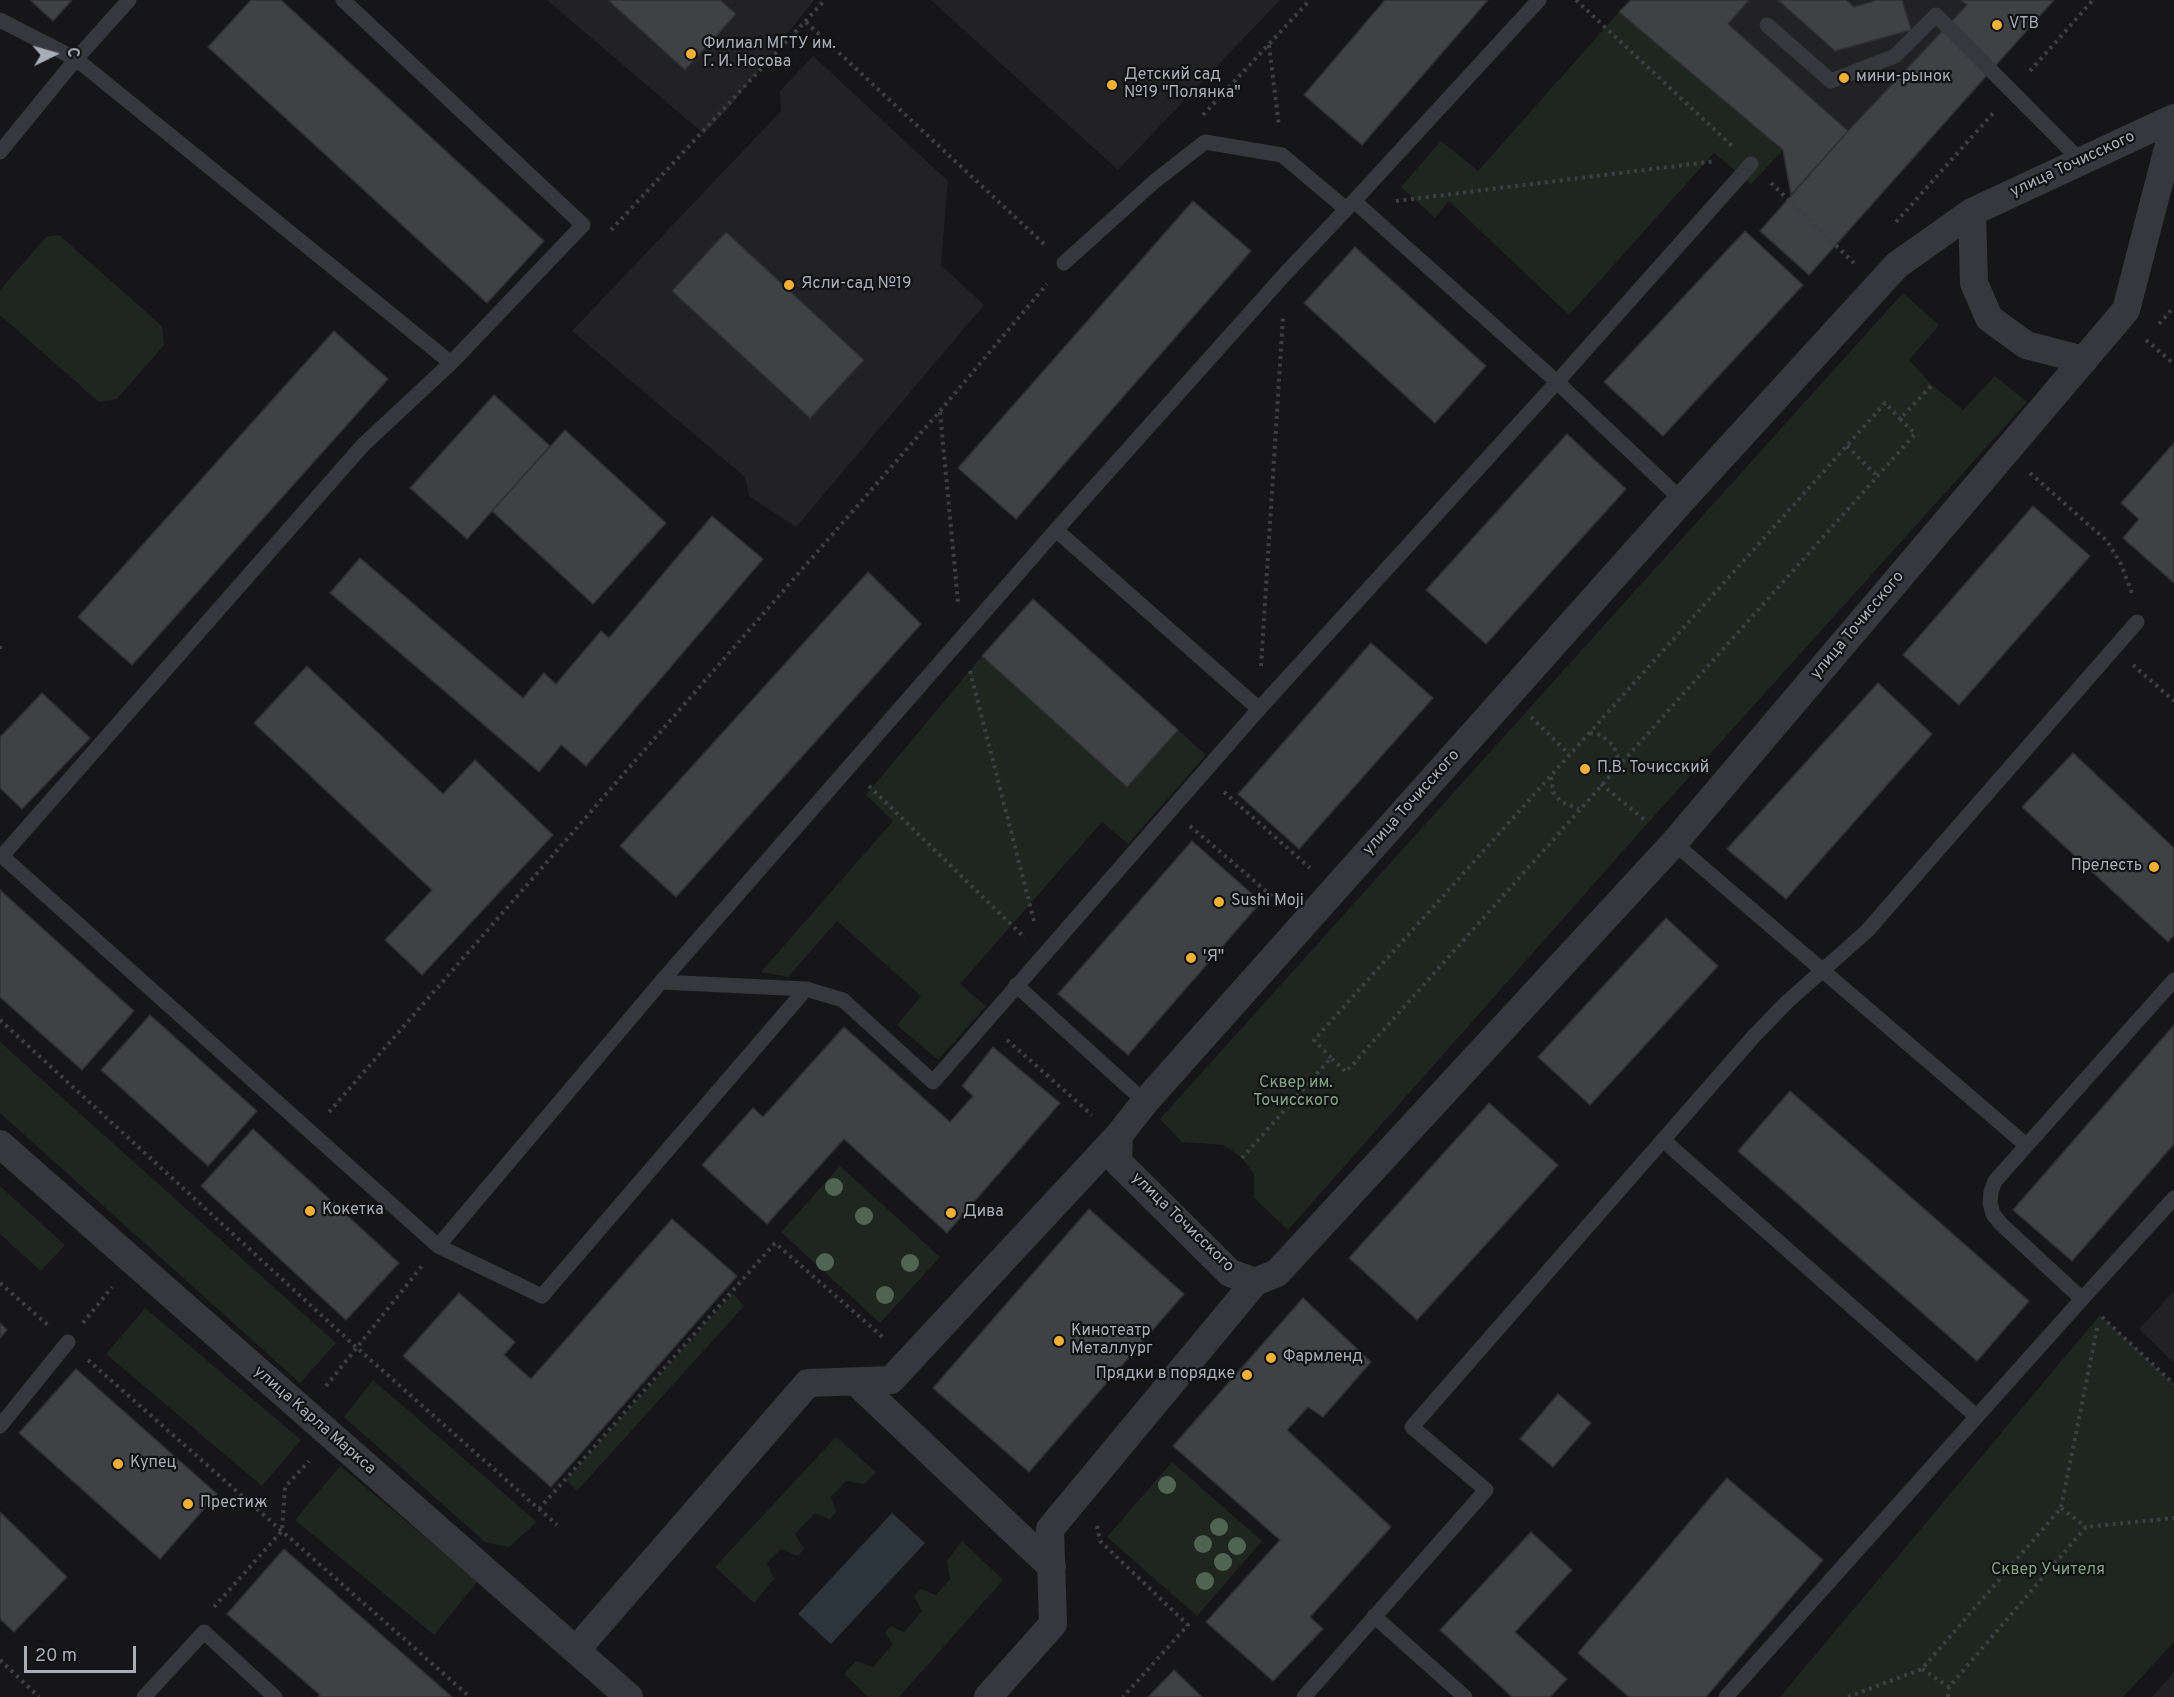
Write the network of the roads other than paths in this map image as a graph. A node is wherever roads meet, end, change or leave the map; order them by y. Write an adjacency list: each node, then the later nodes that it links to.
1 (129, 0): 6 (lane)
2 (343, 0): 16 (lane)
3 (1539, 0): 12 (lane)
4 (0, 20): 6 (lane)
5 (1767, 25): 11 (lane)
6 (76, 59): 9 (lane); 16 (lane)
7 (2174, 118): 11 (street, улица Точисского)
8 (2174, 125): 15 (street, улица Точисского)
9 (0, 152)
10 (1747, 161): 17 (lane)
11 (2081, 161): 13 (street, улица Точисского)
12 (1353, 205): 14 (lane); 17 (lane); 19 (lane)
13 (1972, 212): 15 (street); 18 (street, улица Точисского)
14 (1064, 263)
15 (2084, 360): 22 (street, улица Точисского)
16 (450, 363): 23 (lane)
17 (1557, 382): 18 (lane); 21 (lane)
18 (1682, 500): 29 (street, улица Точисского)
19 (1056, 530): 21 (lane); 26 (lane)
20 (2137, 622): 24 (lane)
21 (1259, 709): 27 (lane)
22 (1674, 843): 24 (lane); 36 (street, улица Точисского)
23 (1, 855): 35 (lane)
24 (1824, 971): 31 (lane); 33 (lane)
25 (2174, 980): 33 (lane)
26 (661, 982): 28 (lane); 35 (lane)
27 (1016, 985): 28 (lane); 29 (lane)
28 (806, 989): 35 (lane)
29 (1145, 1102): 30 (street, улица Точисского)
30 (1119, 1135): 36 (street, улица Точисского); 39 (street)
31 (1663, 1140): 40 (lane); 43 (lane)
32 (0, 1144): 44 (street, улица Карла Маркса)
33 (2026, 1145): 37 (lane)
34 (2174, 1198): 37 (lane)
35 (438, 1246)
36 (1255, 1282): 42 (street)
37 (2082, 1299): 40 (lane)
38 (68, 1342): 41 (lane)
39 (856, 1382): 42 (street); 44 (street)
40 (1976, 1416): 51 (lane)
41 (0, 1426)
42 (1052, 1567): 48 (street)
43 (1374, 1616): 49 (lane); 50 (lane)
44 (576, 1650): 47 (street, улица Карла Маркса)
45 (144, 1697): 46 (lane)
46 (275, 1697)
47 (629, 1697)
48 (988, 1697)
49 (1304, 1697)
50 (1465, 1697)
51 (1726, 1697)

